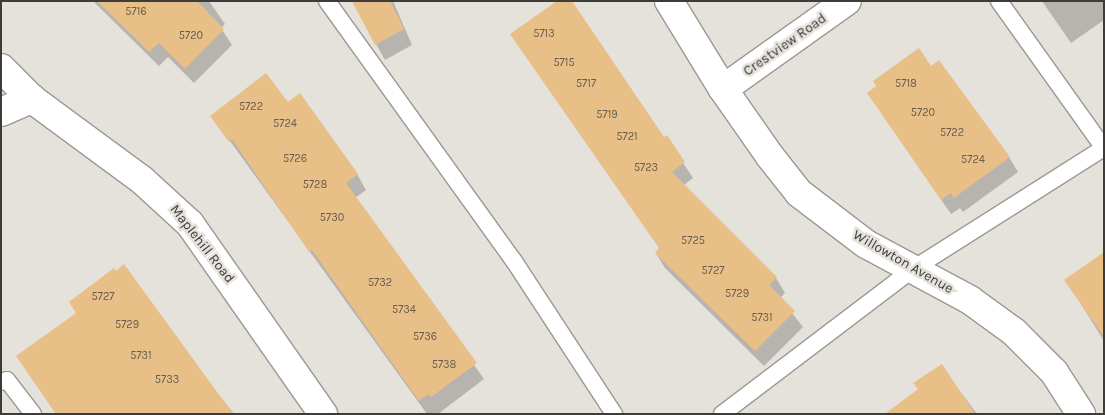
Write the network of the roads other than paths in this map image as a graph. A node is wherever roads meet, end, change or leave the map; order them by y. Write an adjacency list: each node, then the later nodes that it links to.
1 (327, 1): 14 (lane)
2 (670, 1): 6 (street, Willowton Avenue)
3 (847, 1): 6 (street, Crestview Road)
4 (1000, 1): 9 (lane)
5 (1, 68): 7 (street, Maplehill Road)
6 (723, 89): 10 (street, Willowton Avenue)
7 (32, 99): 8 (street); 13 (street, Maplehill Road)
8 (1, 112)
9 (1103, 149): 10 (lane)
10 (914, 269): 15 (lane); 16 (street, Willowton Avenue)
11 (1, 382): 12 (lane)
12 (33, 414)
13 (322, 414)
14 (614, 414)
15 (722, 414)
16 (1081, 414)

